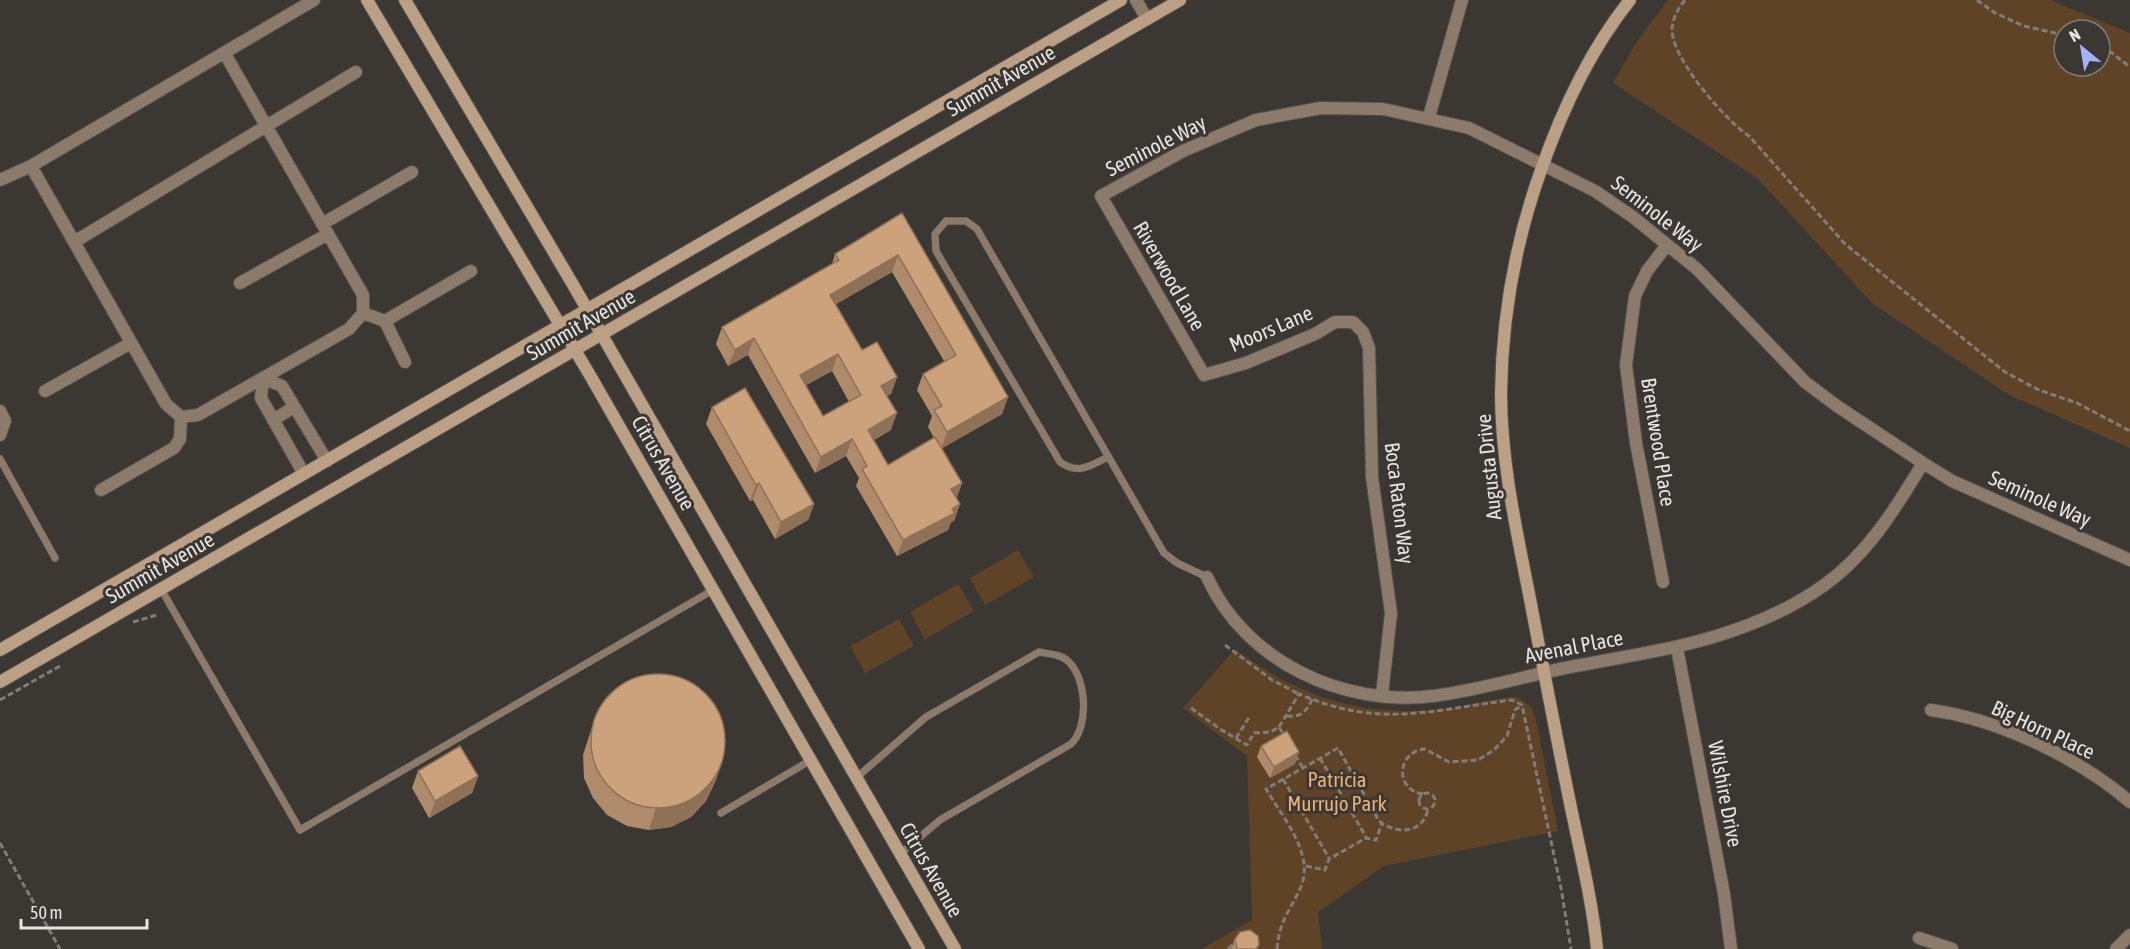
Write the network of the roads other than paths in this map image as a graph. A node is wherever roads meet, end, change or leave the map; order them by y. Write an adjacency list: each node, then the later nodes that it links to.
1 (314, 0): 10 (street)
2 (367, 0): 28 (main road, Citrus Avenue)
3 (405, 0): 24 (main road, Citrus Avenue)
4 (1121, 0): 24 (main road, Summit Avenue)
5 (1136, 0): 9 (street)
6 (1180, 0): 9 (main road, Summit Avenue)
7 (1462, 0): 12 (street)
8 (1630, 0): 14 (main road, Augusta Drive)
9 (1147, 19): 29 (main road, Summit Avenue)
10 (225, 54): 13 (street); 15 (street)
11 (356, 72): 13 (street)
12 (1429, 117): 14 (street, Seminole Way); 18 (street, Seminole Way)
13 (268, 128): 19 (street); 20 (street)
14 (1543, 165): 21 (street, Seminole Way); 55 (main road, Augusta Drive)
15 (31, 166): 17 (street); 20 (street)
16 (412, 172): 19 (street)
17 (0, 180)
18 (1101, 196): 33 (street, Riverwood Lane)
19 (325, 229): 23 (street); 25 (street)
20 (74, 242): 30 (street)
21 (1667, 245): 44 (street, Seminole Way); 50 (street, Brentwood Place)
22 (471, 271): 26 (street)
23 (240, 284)
24 (587, 311): 28 (main road, Summit Avenue); 29 (main road, Citrus Avenue)
25 (363, 313): 26 (street); 34 (street)
26 (385, 321): 32 (street)
27 (1353, 322): 33 (street, Moors Lane); 57 (street, Boca Raton Way)
28 (560, 327): 31 (main road, Citrus Avenue); 43 (main road, Summit Avenue)
29 (601, 336): 31 (main road, Summit Avenue); 60 (main road, Citrus Avenue)
30 (131, 343): 35 (street); 38 (street)
31 (574, 351): 51 (main road, Summit Avenue); 52 (main road, Citrus Avenue)
32 (405, 362)
33 (1204, 375)
34 (263, 378): 36 (street); 38 (street); 39 (street)
35 (45, 390)
36 (294, 407): 39 (street); 43 (street)
37 (3, 416): 40 (street)
38 (181, 417): 46 (street)
39 (273, 420): 45 (street)
40 (0, 435)
41 (1108, 456): 41 (lane); 49 (lane)
42 (0, 459): 47 (lane)
43 (327, 461): 45 (main road, Summit Avenue)
44 (1923, 463): 48 (street, Seminole Way); 53 (street, Avenal Place)
45 (304, 474): 54 (main road, Summit Avenue)
46 (100, 490)
47 (55, 558)
48 (2130, 560)
49 (1207, 577): 57 (street, Avenal Place)
50 (1663, 582)
51 (161, 589): 52 (lane); 56 (main road, Summit Avenue)
52 (713, 590): 59 (main road, Citrus Avenue)
53 (1677, 648): 55 (street, Avenal Place); 69 (street, Wilshire Drive)
54 (0, 650)
55 (1544, 672): 57 (street, Avenal Place); 68 (main road, Augusta Drive)
56 (0, 682)
57 (1382, 695)
58 (1931, 710): 61 (street, Big Horn Place)
59 (811, 760): 62 (lane); 66 (main road, Citrus Avenue)
60 (856, 778): 63 (main road, Citrus Avenue); 63 (lane)
61 (2130, 802)
62 (721, 813)
63 (900, 854): 67 (main road, Citrus Avenue)
64 (2130, 935): 71 (street)
65 (1919, 938): 70 (street)
66 (919, 949)
67 (955, 949)
68 (1597, 949)
69 (1731, 949)
70 (1952, 949)
71 (2116, 949)

